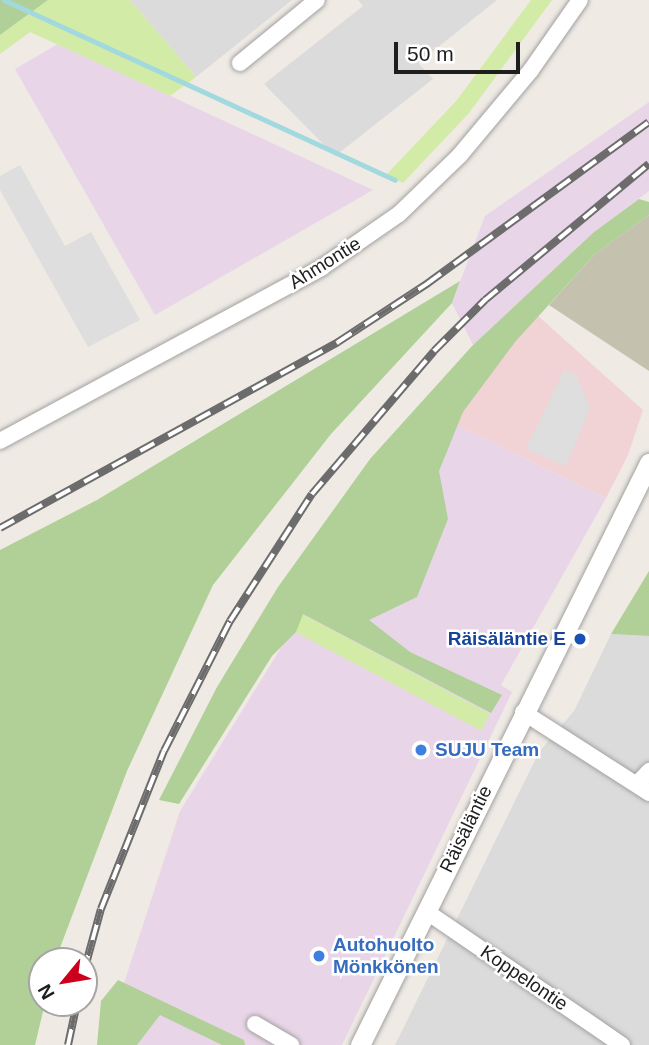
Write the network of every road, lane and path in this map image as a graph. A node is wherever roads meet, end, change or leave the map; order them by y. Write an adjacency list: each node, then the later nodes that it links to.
1 (317, 0): 3 (street)
2 (580, 0): 4 (street, Ahmontie)
3 (240, 63)
4 (0, 441)
5 (649, 463): 6 (street, Räisäläntie)
6 (523, 712): 8 (street); 9 (street, Räisäläntie)
7 (649, 771): 8 (street)
8 (643, 788)
9 (427, 912): 12 (street, Räisäläntie); 13 (street, Koppelontie)
10 (255, 1024): 11 (street)
11 (291, 1045)
12 (360, 1045)
13 (622, 1045)

